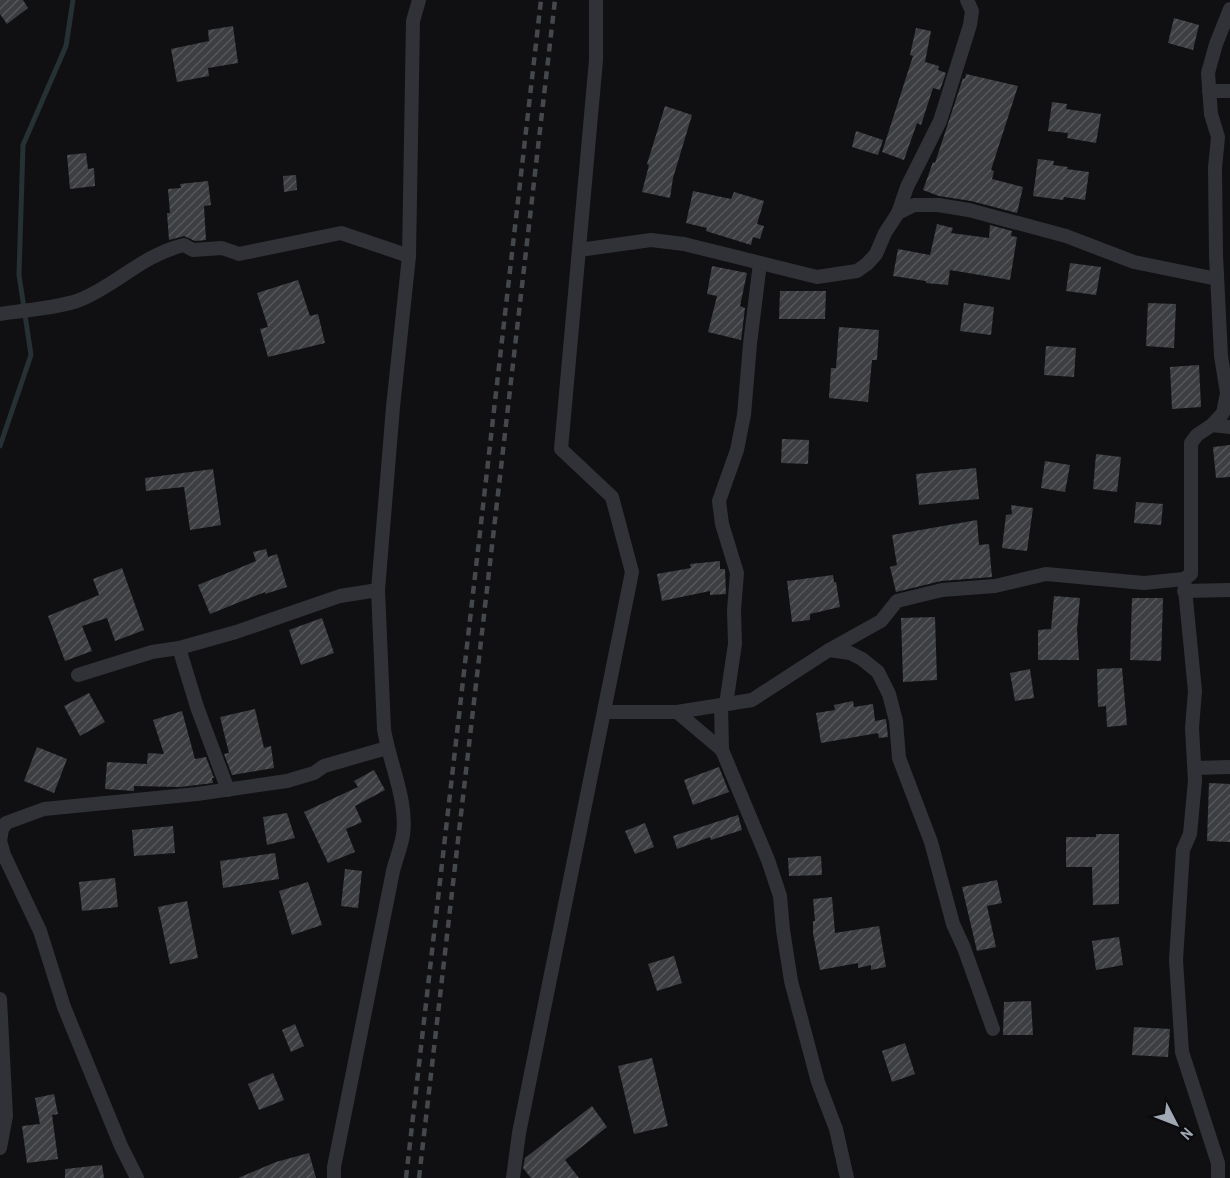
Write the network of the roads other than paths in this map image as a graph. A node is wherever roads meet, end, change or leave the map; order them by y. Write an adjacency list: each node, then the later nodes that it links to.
1 (419, 0): 9 (street)
2 (596, 0): 8 (street)
3 (967, 0): 7 (street)
4 (1230, 9): 5 (street)
5 (1209, 91): 6 (street); 11 (street)
6 (1230, 91)
7 (898, 213): 10 (street); 11 (street)
8 (579, 250): 10 (street); 22 (street)
9 (409, 256): 12 (street); 16 (street)
10 (760, 263): 21 (street)
11 (1217, 279): 13 (street)
12 (0, 314)
13 (1212, 425): 14 (street); 15 (street)
14 (1230, 427)
15 (1184, 585): 17 (street); 19 (street); 27 (street)
16 (378, 590): 18 (street); 24 (street)
17 (1230, 590)
18 (179, 648): 20 (street); 28 (street)
19 (829, 650): 21 (street); 31 (street)
20 (78, 675)
21 (723, 705): 23 (street); 25 (street)
22 (604, 712): 23 (street); 35 (street)
23 (677, 712): 25 (street)
24 (387, 748): 28 (street); 34 (street)
25 (723, 750): 36 (street)
26 (1230, 767): 27 (street)
27 (1195, 768): 37 (street)
28 (228, 790): 29 (street)
29 (0, 841): 33 (street)
30 (0, 999): 32 (street)
31 (993, 1029)
32 (0, 1148)
33 (137, 1178)
34 (334, 1178)
35 (513, 1178)
36 (847, 1178)
37 (1218, 1178)

